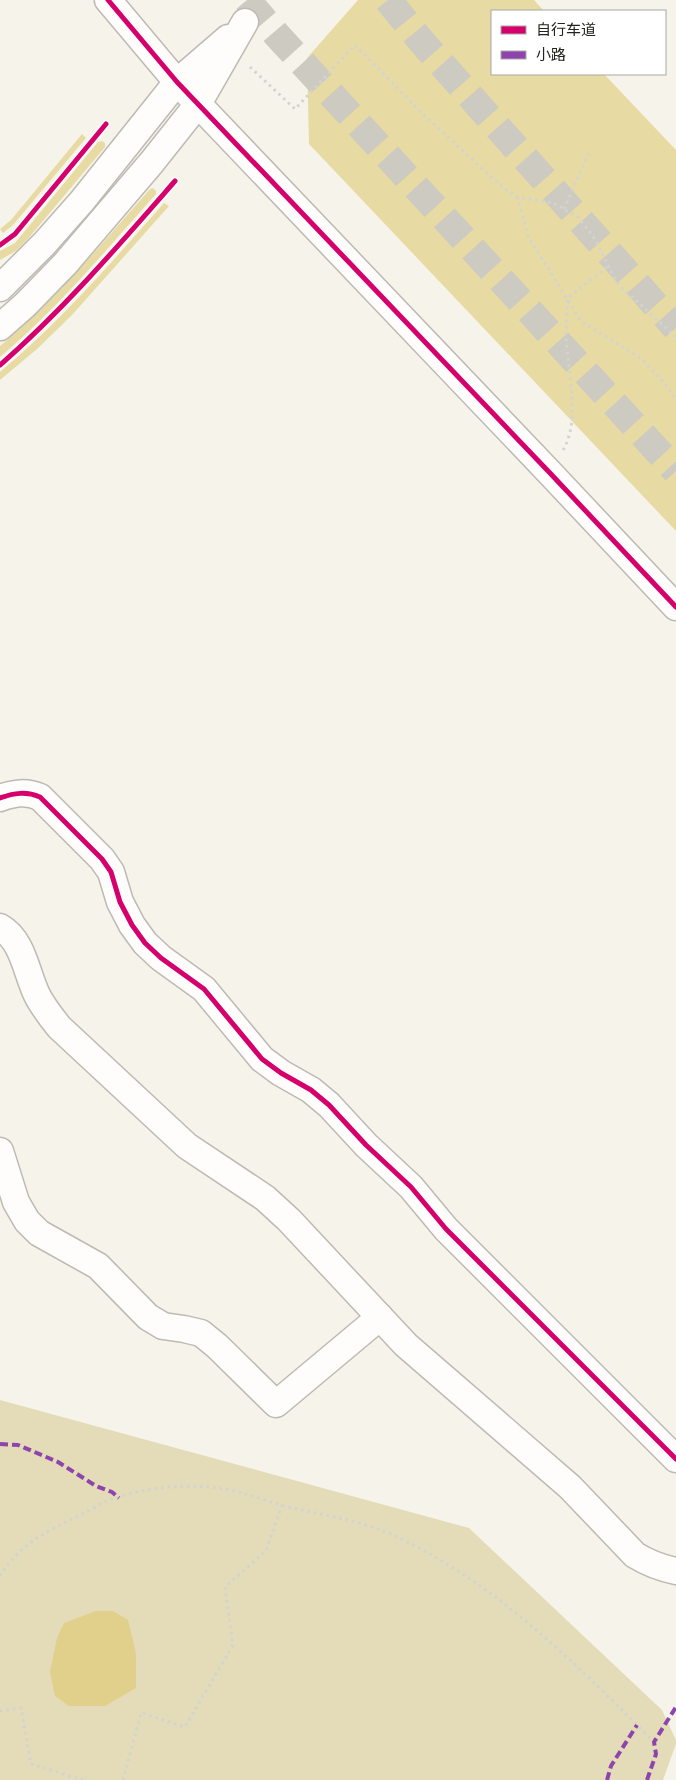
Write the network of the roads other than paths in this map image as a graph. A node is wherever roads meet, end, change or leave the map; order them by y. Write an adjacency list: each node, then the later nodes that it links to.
1 (108, 0): 2 (street)
2 (177, 82): 3 (street); 3 (street); 4 (street)
3 (198, 104): 5 (street); 6 (street)
4 (0, 288)
5 (0, 327)
6 (676, 607)
7 (0, 798): 11 (street)
8 (0, 927): 10 (street)
9 (0, 1151): 10 (street)
10 (380, 1317): 12 (street)
11 (676, 1459)
12 (676, 1571)

